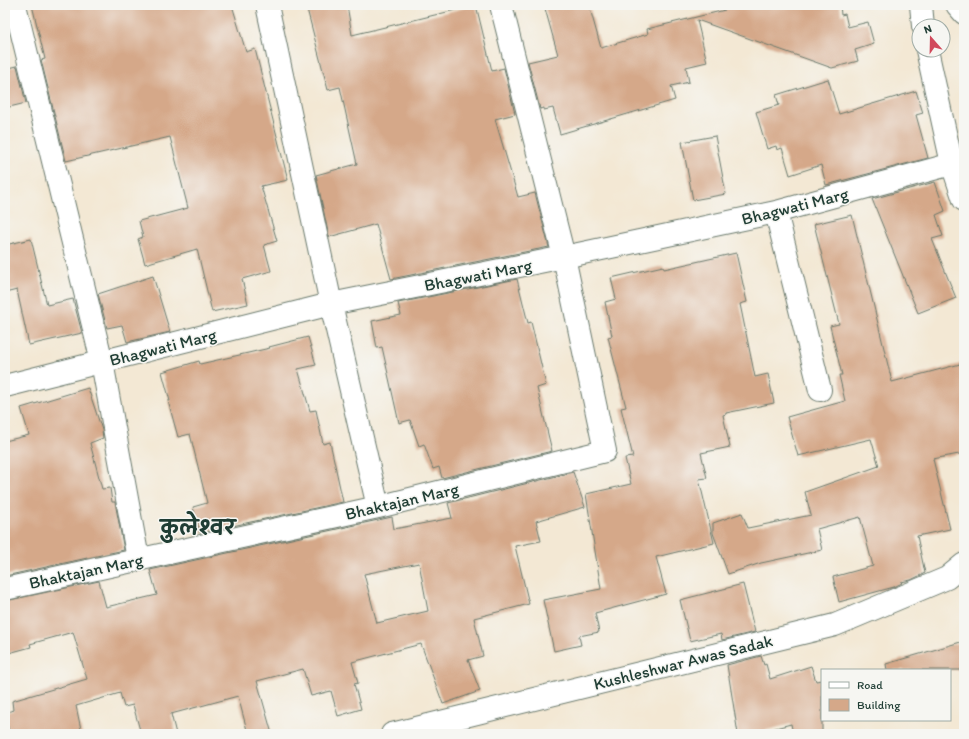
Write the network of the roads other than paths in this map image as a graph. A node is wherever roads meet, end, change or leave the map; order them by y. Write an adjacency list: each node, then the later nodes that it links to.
1 (15, 5): 14 (street)
2 (267, 5): 13 (street)
3 (501, 5): 12 (street)
4 (921, 5): 7 (street)
5 (957, 5): 6 (street)
6 (964, 13)
7 (923, 18)
8 (929, 58): 9 (street)
9 (952, 164): 10 (street); 11 (street, Bhagwati Marg)
10 (964, 200)
11 (776, 212): 12 (street, Bhagwati Marg); 16 (street)
12 (564, 257): 13 (street, Bhagwati Marg); 17 (street, Bhaktajan Marg)
13 (331, 304): 14 (street, Bhagwati Marg); 17 (street)
14 (102, 362): 15 (street, Bhagwati Marg); 18 (street)
15 (5, 386)
16 (820, 390)
17 (378, 507): 18 (street, Bhaktajan Marg)
18 (138, 559): 20 (street, Bhaktajan Marg)
19 (964, 564): 21 (street, Kushleshwar Awas Sadak)
20 (5, 589)
21 (392, 734)

